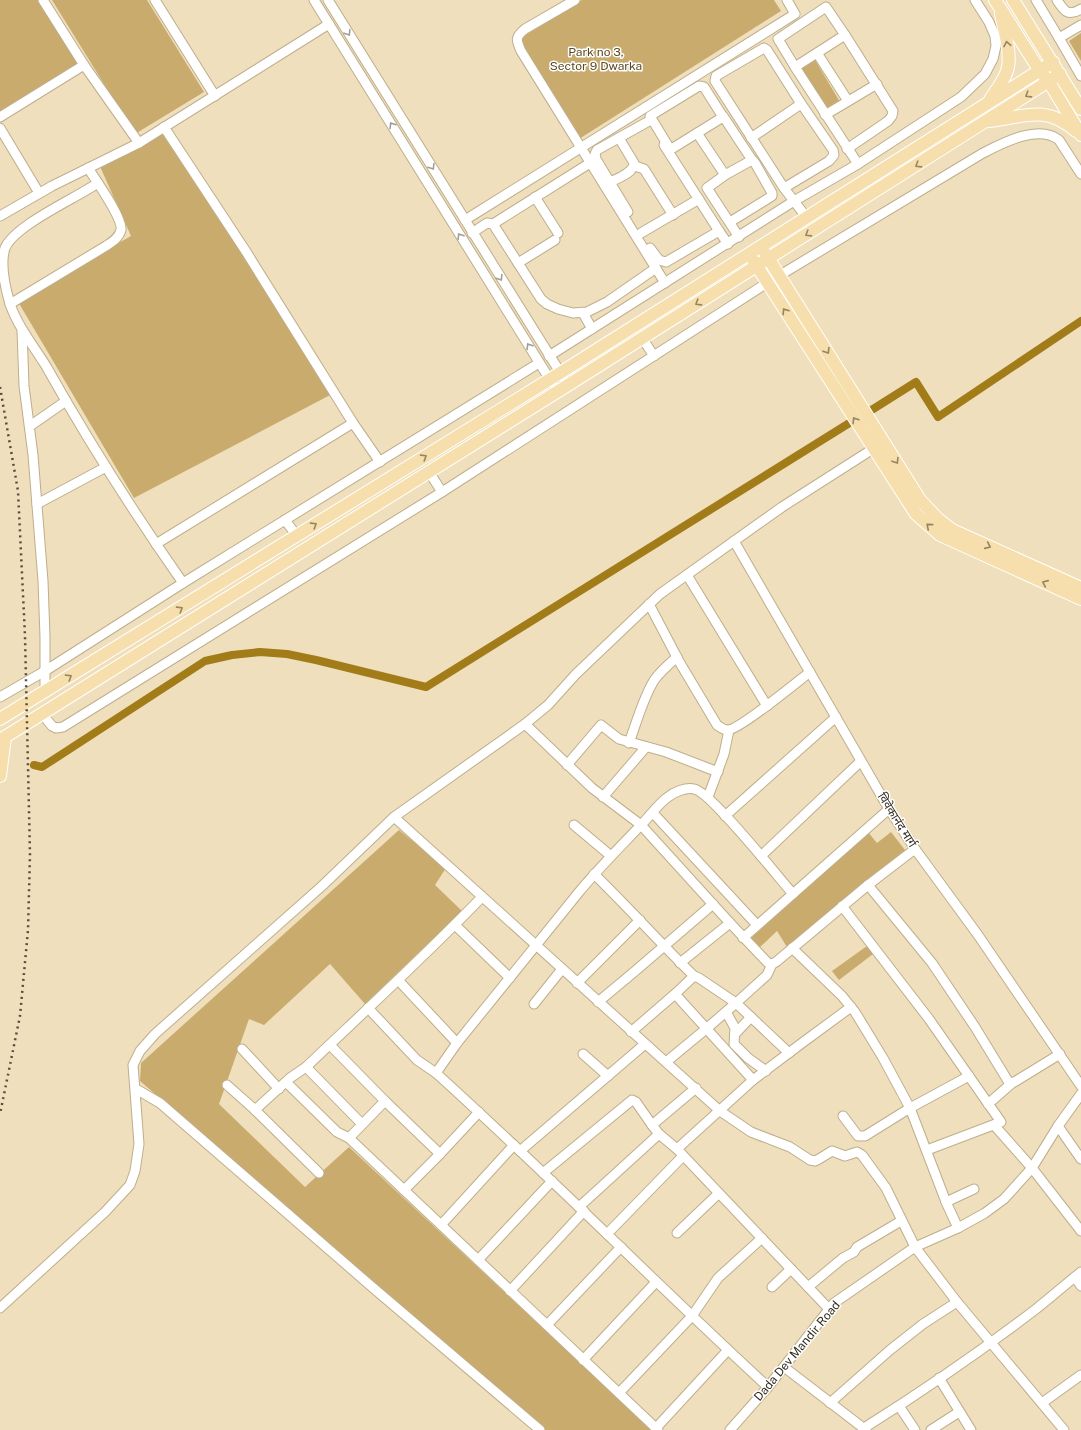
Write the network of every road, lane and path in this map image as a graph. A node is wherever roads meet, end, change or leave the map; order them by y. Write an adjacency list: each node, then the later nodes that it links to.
1 (43, 0): 19 (street)
2 (155, 0): 28 (street)
3 (314, 0): 13 (street)
4 (328, 0): 65 (street, one-way to 65)
5 (575, 0): 46 (street)
6 (787, 0): 20 (street)
7 (975, 0): 50 (street)
8 (1013, 0): 18 (main road)
9 (1036, 0): 16 (street)
10 (1057, 0): 12 (street)
11 (997, 3): 22 (main road); 31 (main road, one-way to 11)
12 (1081, 9)
13 (329, 24): 28 (street); 89 (street, one-way to 13)
14 (1081, 25): 16 (street)
15 (845, 35): 17 (street); 21 (street); 27 (street)
16 (1059, 38): 25 (street)
17 (817, 53): 21 (street); 29 (street)
18 (1053, 62): 22 (main road); 23 (main road)
19 (84, 65): 36 (street); 45 (street)
20 (710, 67): 24 (street); 33 (street)
21 (795, 67): 34 (street)
22 (1040, 71): 26 (main road); 31 (main road)
23 (1060, 74): 26 (main road); 32 (main road)
24 (716, 76): 30 (street); 44 (street)
25 (1081, 76)
26 (1049, 82): 38 (main road, one-way to 38); 42 (main road)
27 (877, 84): 29 (street); 47 (street)
28 (215, 96): 39 (street)
29 (848, 101): 34 (street)
30 (800, 102): 44 (street); 57 (street)
31 (987, 105): 64 (main road)
32 (1081, 109)
33 (641, 110): 37 (street); 46 (street)
34 (825, 115): 47 (street)
35 (724, 116): 41 (street); 41 (street); 48 (street)
36 (0, 117)
37 (649, 121): 43 (street); 60 (street)
38 (986, 121): 42 (main road); 75 (main road, one-way to 75)
39 (164, 127): 45 (street); 94 (street)
40 (0, 128): 58 (street)
41 (697, 133): 54 (street)
42 (1081, 135)
43 (619, 138): 51 (street); 55 (street)
44 (751, 138): 57 (street)
45 (139, 143): 52 (street)
46 (581, 147): 49 (street); 65 (street)
47 (847, 149): 50 (street)
48 (752, 160): 54 (street); 66 (street)
49 (590, 163): 59 (street); 78 (street)
50 (858, 164): 61 (street)
51 (635, 166): 55 (street); 62 (street)
52 (88, 168): 56 (street); 58 (street)
53 (1081, 174): 79 (street)
54 (724, 176): 66 (street)
55 (610, 182): 70 (street)
56 (98, 183): 82 (street); 82 (street)
57 (784, 188): 61 (street)
58 (39, 193): 63 (street)
59 (537, 196): 67 (street); 76 (street)
60 (698, 199): 62 (street); 68 (street)
61 (794, 201): 64 (street); 71 (street)
62 (673, 214): 70 (street)
63 (0, 216)
64 (807, 218): 73 (main road)
65 (465, 220): 69 (street)
66 (730, 222): 71 (street)
67 (493, 224): 69 (street); 76 (street)
68 (718, 231): 70 (street); 72 (street)
69 (472, 233): 87 (street, one-way to 87)
70 (641, 234)
71 (739, 237): 72 (street)
72 (728, 244): 80 (street)
73 (761, 246): 74 (main road); 75 (main road)
74 (749, 254): 77 (main road); 90 (main road)
75 (768, 259): 77 (main road); 79 (main road)
76 (518, 263): 83 (street)
77 (756, 266): 81 (main road); 86 (main road, one-way to 86)
78 (656, 268): 80 (street); 83 (street)
79 (780, 276): 81 (street); 96 (main road, one-way to 96)
80 (665, 283): 84 (street)
81 (768, 283): 88 (street); 96 (main road, one-way to 81)
82 (10, 304): 85 (street)
83 (583, 313): 84 (street)
84 (592, 329): 87 (street)
85 (22, 330): 93 (street); 95 (street)
86 (642, 338): 88 (street); 91 (main road)
87 (549, 356): 90 (street)
88 (654, 356): 100 (street)
89 (539, 363): 90 (street); 97 (street)
90 (555, 376): 91 (street); 92 (street); 103 (main road, one-way to 90)
91 (568, 385): 92 (main road)
92 (557, 391): 99 (main road)
93 (66, 401): 95 (street); 98 (street)
94 (353, 423): 97 (street); 105 (street)
95 (30, 426): 101 (street)
96 (879, 445): 104 (street); 108 (main road, one-way to 108); 109 (main road, one-way to 96)
97 (380, 462): 102 (street)
98 (106, 467): 101 (street); 105 (street)
99 (429, 472): 100 (street); 117 (main road)
100 (442, 492): 117 (street)
101 (37, 504): 112 (street)
102 (285, 520): 103 (street); 107 (street)
103 (297, 536): 114 (main road, one-way to 103)
104 (734, 541): 106 (street); 113 (street, विवेकानंद मार्ग)
105 (156, 544): 107 (street)
106 (686, 575): 110 (street); 116 (street)
107 (183, 583): 112 (street)
108 (1081, 588)
109 (1081, 599)
110 (648, 604): 111 (street); 120 (street)
111 (677, 657): 121 (street); 123 (street)
112 (45, 671): 114 (street); 115 (street)
113 (810, 672): 116 (street); 118 (street, विवेकानंद मार्ग)
114 (45, 692): 119 (main road)
115 (0, 697)
116 (767, 706): 121 (street)
117 (42, 714): 122 (main road)
118 (836, 717): 125 (street, विवेकानंद मार्ग); 133 (street)
119 (0, 719)
120 (525, 724): 126 (street); 134 (street)
121 (730, 730): 127 (street)
122 (2, 739): 128 (main road)
123 (629, 743): 124 (street); 126 (street)
124 (646, 747): 127 (street); 129 (street)
125 (861, 761): 131 (street, विवेकानंद मार्ग); 139 (street)
126 (567, 765): 129 (street)
127 (718, 772): 130 (street)
128 (0, 776)
129 (603, 797): 136 (street)
130 (708, 797): 132 (street); 133 (street)
131 (889, 809): 137 (street, विवेकानंद मार्ग); 142 (street)
132 (653, 813): 136 (street); 149 (street)
133 (725, 816): 139 (street)
134 (394, 817): 143 (street); 191 (street)
135 (574, 825): 138 (street)
136 (641, 825): 138 (street); 144 (street)
137 (915, 849): 141 (street); 178 (street, विवेकानंद मार्ग)
138 (611, 856): 140 (street)
139 (761, 856): 142 (street)
140 (594, 874): 146 (street); 151 (street)
141 (868, 885): 145 (street); 187 (street)
142 (793, 894): 149 (street)
143 (482, 897): 148 (street); 151 (street)
144 (713, 904): 147 (street); 152 (street)
145 (842, 906): 153 (street); 184 (street)
146 (640, 920): 152 (street); 160 (street)
147 (730, 923): 150 (street); 154 (street)
148 (455, 925): 158 (street); 159 (street)
149 (758, 925): 150 (street)
150 (743, 938): 155 (street)
151 (536, 945): 156 (street); 158 (street)
152 (665, 946): 154 (street); 162 (street)
153 (792, 948): 155 (street); 165 (street)
154 (680, 963): 157 (street)
155 (772, 964): 163 (street)
156 (562, 969): 160 (street); 164 (street)
157 (694, 976): 161 (street); 163 (street)
158 (510, 978): 172 (street)
159 (398, 980): 166 (street); 172 (street)
160 (577, 983): 162 (street)
161 (675, 994): 169 (street); 170 (street)
162 (598, 1002): 170 (street)
163 (736, 1003): 167 (street); 168 (street)
164 (534, 1004)
165 (851, 1007): 176 (street); 196 (street)
166 (368, 1008): 173 (street); 182 (street)
167 (726, 1012): 169 (street); 171 (street)
168 (751, 1017): 171 (street); 176 (street)
169 (706, 1029): 179 (street); 185 (street)
170 (631, 1032): 174 (street)
171 (735, 1034): 181 (street)
172 (457, 1043): 182 (street)
173 (330, 1044): 180 (street); 194 (street)
174 (644, 1044): 179 (street); 183 (street)
175 (242, 1049): 192 (street)
176 (789, 1053): 181 (street)
177 (582, 1054): 183 (street)
178 (1060, 1054): 187 (street); 189 (street, विवेकानंद मार्ग)
179 (666, 1062): 190 (street)
180 (306, 1067): 186 (street); 201 (street)
181 (766, 1071): 185 (street)
182 (436, 1074): 199 (street)
183 (608, 1076): 207 (street)
184 (969, 1076): 195 (street); 196 (street)
185 (753, 1080): 198 (street)
186 (286, 1082): 192 (street); 206 (street)
187 (1012, 1083): 195 (street)
188 (227, 1085): 197 (street)
189 (1081, 1086)
190 (696, 1088): 198 (street); 202 (street)
191 (136, 1089): 239 (street); 257 (street)
192 (278, 1089): 197 (street)
193 (1081, 1094): 204 (street, Dada Dev Mandir Road)
194 (385, 1101): 201 (street); 210 (street)
195 (988, 1104): 203 (street)
196 (910, 1108): 200 (street); 208 (street)
197 (255, 1110): 213 (street)
198 (720, 1111): 209 (street); 221 (street)
199 (479, 1112): 207 (street); 210 (street)
200 (842, 1116)
201 (362, 1124): 206 (street)
202 (652, 1125): 205 (street); 214 (street)
203 (994, 1125): 208 (street); 212 (street)
204 (1058, 1126): 211 (street); 212 (street, Dada Dev Mandir Road)
205 (659, 1134): 209 (street); 220 (street)
206 (349, 1138): 217 (street)
207 (517, 1148): 214 (street); 222 (street)
208 (927, 1150): 219 (street)
209 (680, 1153): 218 (street); 226 (street)
210 (440, 1154): 217 (street)
211 (1081, 1159)
212 (1032, 1168): 223 (street, Dada Dev Mandir Road); 224 (street)
213 (318, 1173)
214 (543, 1173): 215 (street)
215 (552, 1181): 220 (street); 230 (street)
216 (974, 1189): 219 (street)
217 (404, 1190): 222 (street)
218 (718, 1194): 225 (street); 227 (street)
219 (946, 1202): 223 (street)
220 (581, 1209): 226 (street); 237 (street)
221 (901, 1221): 229 (street); 236 (street)
222 (441, 1225): 230 (street)
223 (958, 1228): 229 (street, Dada Dev Mandir Road)
224 (1081, 1231)
225 (678, 1233)
226 (607, 1234): 228 (street)
227 (762, 1238): 231 (street); 241 (street)
228 (621, 1247): 233 (street); 242 (street)
229 (915, 1247): 238 (street); 240 (street, Dada Dev Mandir Road)
230 (478, 1260): 237 (street)
231 (791, 1269): 235 (street); 236 (street)
232 (1078, 1275): 234 (street); 243 (street)
233 (656, 1282): 241 (street); 245 (street)
234 (1081, 1286)
235 (772, 1287)
236 (808, 1287): 240 (street)
237 (510, 1291): 242 (street)
238 (957, 1302): 243 (street); 251 (street)
239 (0, 1308)
240 (829, 1309): 246 (street, Dada Dev Mandir Road)
241 (692, 1316): 244 (street); 250 (street)
242 (547, 1325): 245 (street)
243 (991, 1342): 248 (street); 252 (street)
244 (728, 1350): 249 (street); 255 (street)
245 (583, 1360): 250 (street)
246 (784, 1368): 249 (street, Dada Dev Mandir Road); 251 (street)
247 (1081, 1375): 252 (street)
248 (939, 1378): 253 (street); 254 (street)
249 (768, 1387): 258 (street, Dada Dev Mandir Road)
250 (619, 1393): 255 (street)
251 (830, 1403): 256 (street)
252 (1042, 1403): 262 (street)
253 (899, 1406): 256 (street); 259 (street)
254 (959, 1412): 260 (street); 261 (street)
255 (657, 1429)
256 (865, 1429)
257 (540, 1430)
258 (730, 1430)
259 (915, 1430)
260 (931, 1430)
261 (971, 1430)
262 (1064, 1430)

